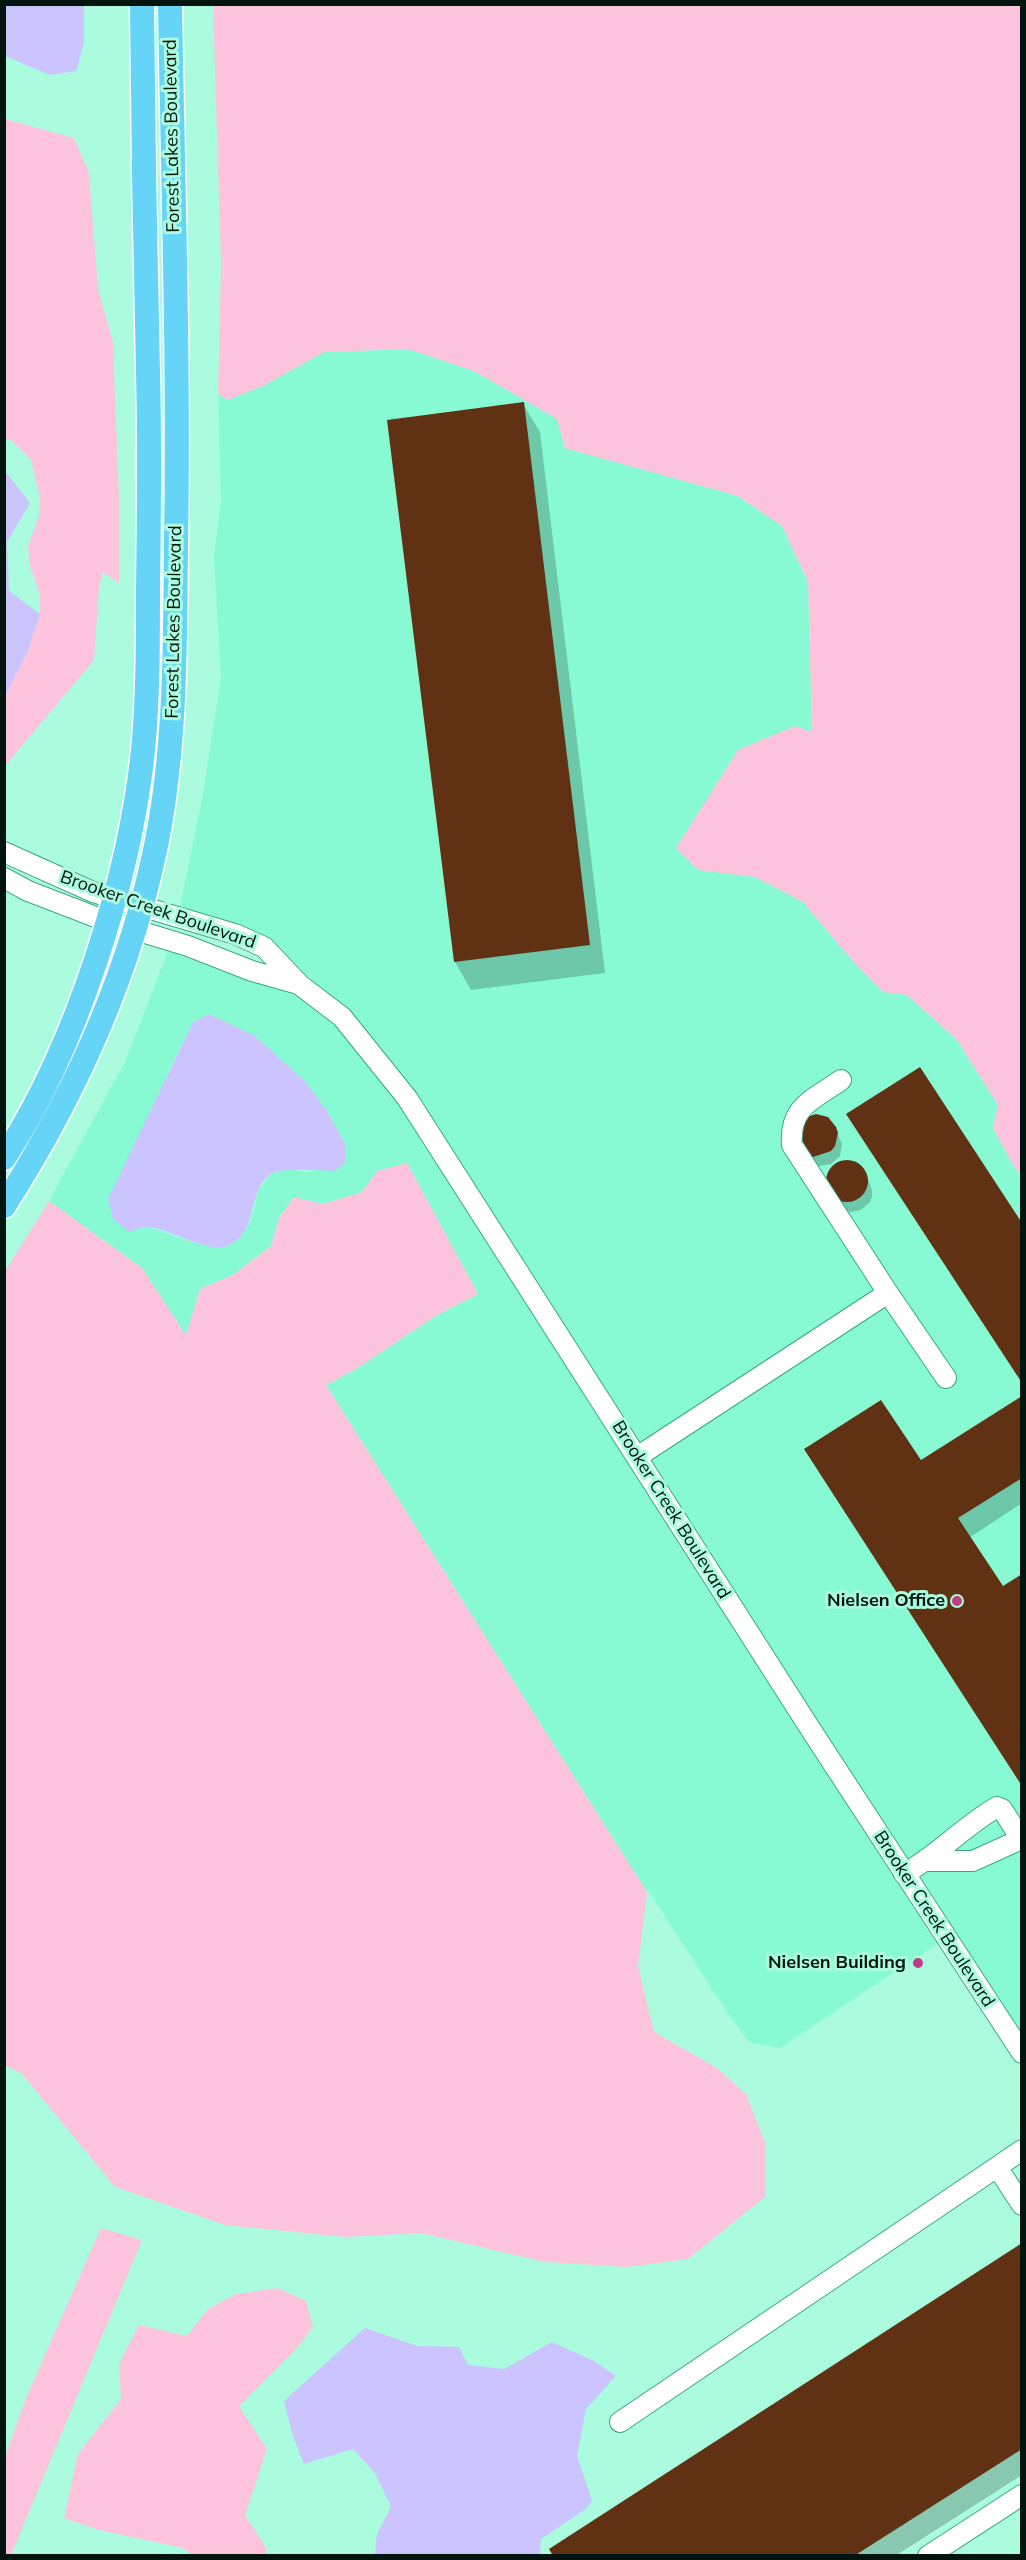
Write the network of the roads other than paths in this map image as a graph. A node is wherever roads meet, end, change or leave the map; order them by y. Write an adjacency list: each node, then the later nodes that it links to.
1 (141, 4): 5 (main road, Forest Lakes Boulevard)
2 (170, 4): 6 (main road, Forest Lakes Boulevard)
3 (4, 852): 5 (street, Brooker Creek Boulevard)
4 (4, 878): 5 (street, Brooker Creek Boulevard)
5 (110, 910): 6 (street, Brooker Creek Boulevard); 9 (main road, Forest Lakes Boulevard)
6 (137, 919): 7 (street, Brooker Creek Boulevard); 7 (street, Brooker Creek Boulevard); 10 (main road, Forest Lakes Boulevard)
7 (300, 985): 13 (street, Brooker Creek Boulevard)
8 (841, 1080): 11 (street)
9 (4, 1158)
10 (4, 1206)
11 (888, 1293): 12 (street); 13 (street)
12 (946, 1378)
13 (637, 1457): 15 (street, Brooker Creek Boulevard)
14 (927, 1861): 15 (street)
15 (904, 1874): 16 (street, Brooker Creek Boulevard)
16 (1022, 2053)
17 (1022, 2150): 18 (street)
18 (997, 2167): 19 (street); 20 (street)
19 (1022, 2205)
20 (620, 2422)
21 (1022, 2495): 22 (street)
22 (928, 2556)

